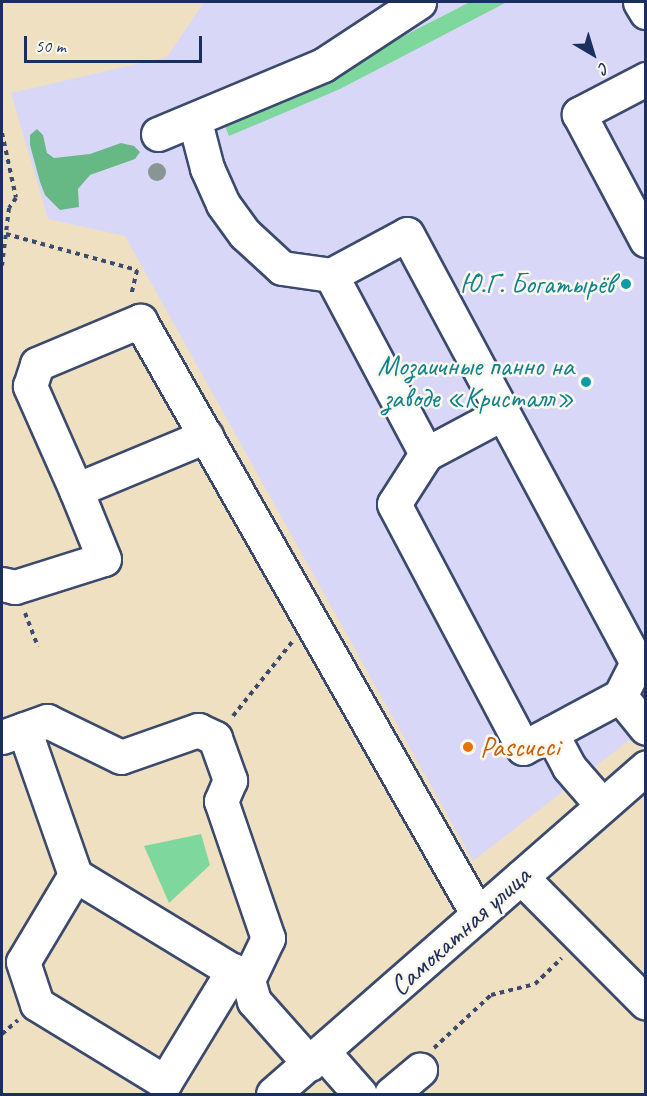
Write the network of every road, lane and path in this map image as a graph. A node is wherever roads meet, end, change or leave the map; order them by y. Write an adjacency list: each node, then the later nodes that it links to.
1 (419, 2): 5 (street)
2 (640, 2): 3 (street)
3 (645, 12)
4 (645, 79): 9 (street)
5 (195, 122): 7 (street); 11 (street)
6 (2, 133): 8 (path)
7 (158, 135)
8 (6, 234): 10 (path); 12 (path)
9 (645, 240)
10 (2, 266)
11 (331, 275): 13 (street); 15 (street)
12 (141, 321): 14 (street); 16 (street)
13 (503, 413): 15 (street); 20 (street)
14 (206, 436): 16 (street); 18 (street)
15 (426, 454): 24 (street)
16 (76, 490): 17 (street)
17 (8, 586): 19 (path)
18 (310, 620): 25 (path); 30 (street)
19 (38, 647)
20 (641, 661): 21 (street)
21 (620, 696): 22 (street); 24 (street)
22 (645, 728)
23 (13, 733): 25 (street); 28 (street)
24 (551, 733): 27 (street)
25 (215, 738): 32 (street)
26 (645, 767): 27 (street, Самокатная улица)
27 (602, 805): 29 (street, Самокатная улица)
28 (75, 875): 32 (street); 36 (street)
29 (521, 877): 30 (street, Самокатная улица); 31 (street)
30 (478, 915): 34 (street, Самокатная улица)
31 (582, 939): 33 (street); 35 (path)
32 (240, 975): 34 (street); 36 (street)
33 (645, 1003)
34 (316, 1058): 37 (street, Самокатная улица); 38 (street)
35 (420, 1070): 39 (street)
36 (165, 1088)
37 (273, 1095)
38 (360, 1095)
39 (391, 1095)

